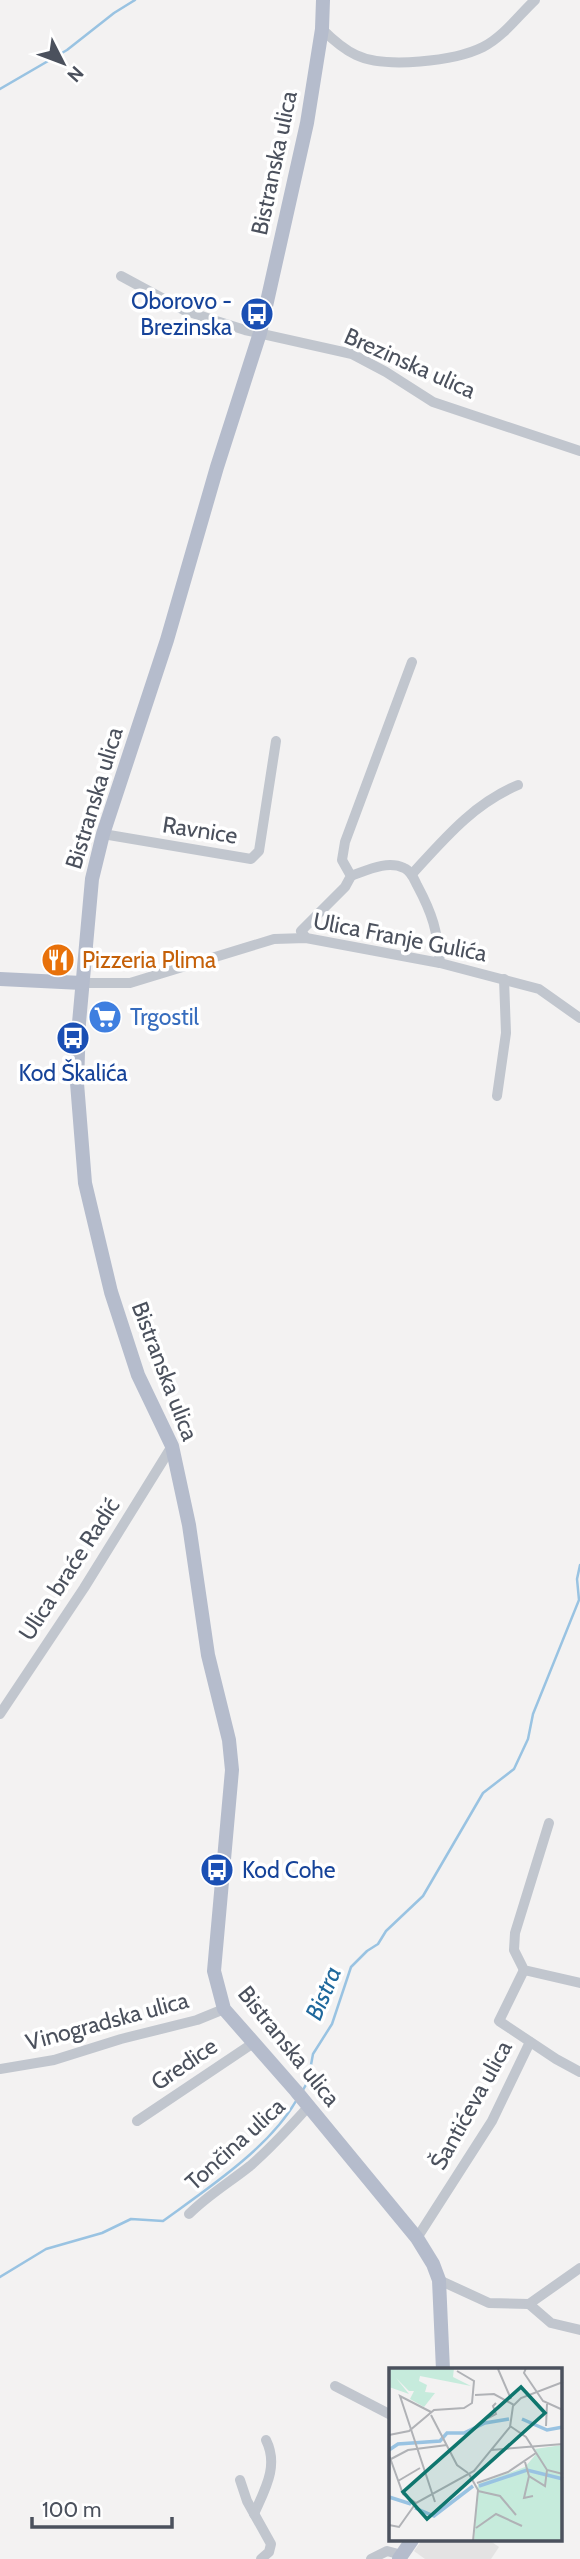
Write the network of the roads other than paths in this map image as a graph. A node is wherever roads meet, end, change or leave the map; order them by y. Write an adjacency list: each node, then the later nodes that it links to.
1 (323, 0): 3 (main road, Bistranska ulica)
2 (535, 0): 3 (street)
3 (322, 29): 5 (main road, Bistranska ulica)
4 (121, 276): 5 (street)
5 (260, 333): 6 (street, Brezinska ulica); 10 (main road, Bistranska ulica)
6 (580, 451)
7 (412, 662): 12 (street)
8 (276, 741): 10 (street, Ravnice)
9 (518, 785): 11 (street)
10 (103, 834): 17 (main road, Bistranska ulica)
11 (412, 874): 12 (street); 14 (street)
12 (351, 876): 13 (street)
13 (306, 938): 14 (street, Ulica Franje Gulića); 17 (street, Ulica Franje Gulića)
14 (440, 963): 16 (street, Ulica Franje Gulića)
15 (0, 979): 17 (main road)
16 (503, 979): 18 (street, Ulica Franje Gulića); 19 (street)
17 (82, 983): 20 (main road, Bistranska ulica)
18 (580, 1018)
19 (497, 1096)
20 (172, 1446): 21 (street, Ulica braće Radić); 25 (main road, Bistranska ulica)
21 (0, 1714)
22 (549, 1823): 23 (street)
23 (524, 1970): 24 (street); 27 (street)
24 (580, 1983)
25 (224, 2009): 26 (main road, Bistranska ulica); 28 (street, Vinogradska ulica)
26 (255, 2042): 30 (main road, Bistranska ulica); 31 (street, Gredice)
27 (530, 2042): 29 (street, Šantićeva ulica); 33 (street, Šantićeva ulica)
28 (0, 2069)
29 (580, 2072)
30 (303, 2100): 32 (street, Tončina ulica); 33 (main road, Bistranska ulica)
31 (137, 2120)
32 (190, 2214)
33 (417, 2238): 35 (main road, Bistranska ulica)
34 (580, 2268): 36 (street)
35 (439, 2280): 36 (street); 38 (main road, Bistranska ulica)
36 (529, 2304): 37 (street)
37 (580, 2330)
38 (443, 2368)
39 (335, 2386): 40 (street)
40 (389, 2414)
41 (265, 2441): 43 (street)
42 (240, 2480): 43 (street)
43 (254, 2514): 45 (street)
44 (411, 2542): 46 (main road)
45 (268, 2557)
46 (400, 2557): 47 (street)
47 (372, 2559)

